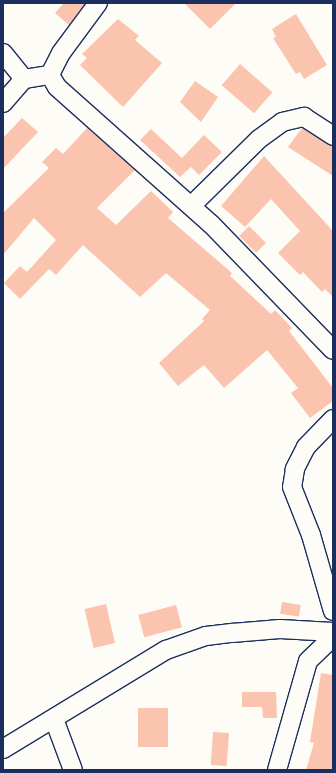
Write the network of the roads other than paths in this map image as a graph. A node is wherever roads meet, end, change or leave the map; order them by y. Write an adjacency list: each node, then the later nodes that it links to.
1 (98, 3): 3 (street)
2 (3, 53): 4 (street)
3 (50, 75): 4 (street); 7 (street)
4 (24, 79): 5 (street)
5 (3, 103)
6 (333, 136): 7 (street)
7 (192, 206): 8 (street)
8 (333, 350)
9 (333, 419): 10 (street)
10 (333, 610)
11 (333, 632): 13 (street)
12 (333, 637): 16 (street)
13 (54, 719): 14 (street); 15 (street)
14 (3, 749)
15 (73, 770)
16 (277, 770)

